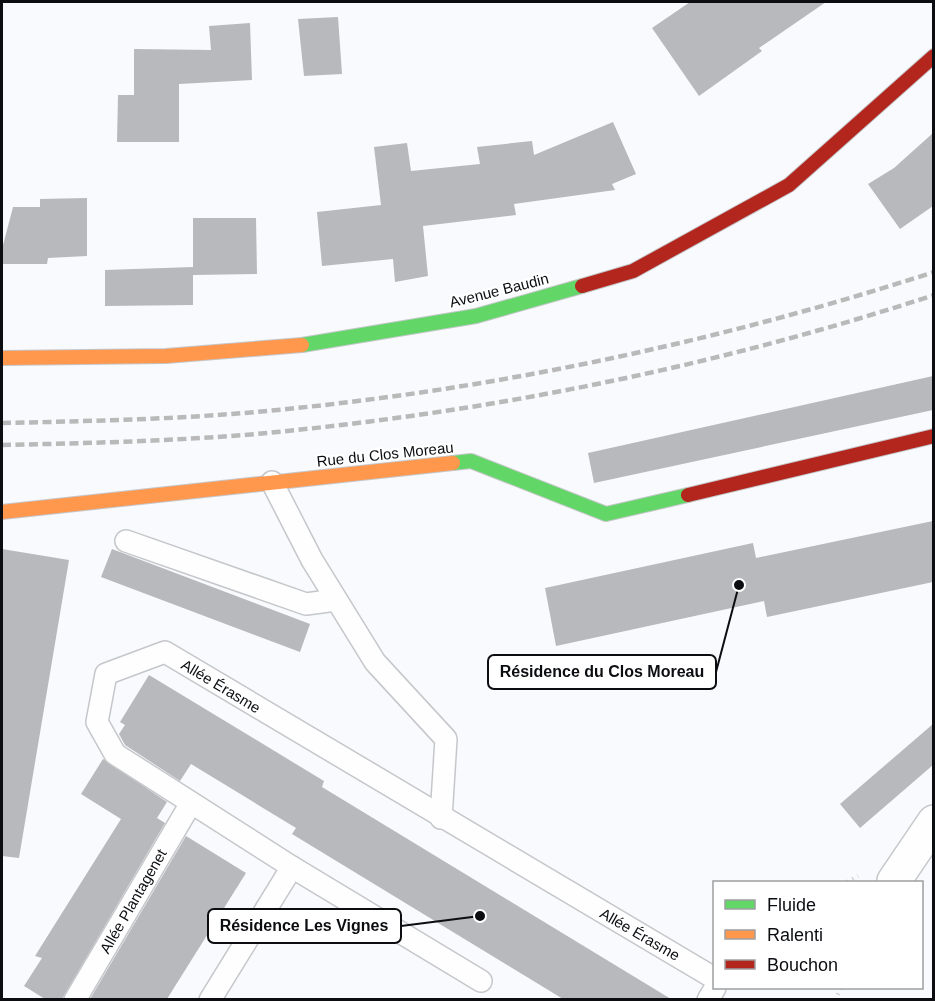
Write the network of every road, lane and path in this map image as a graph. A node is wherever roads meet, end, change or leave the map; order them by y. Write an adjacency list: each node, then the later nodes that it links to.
1 (933, 56): 2 (main road, Avenue Baudin)
2 (2, 357)
3 (933, 436): 4 (main road, Rue du Clos Moreau)
4 (272, 482): 5 (main road, Rue du Clos Moreau); 7 (lane)
5 (2, 512)
6 (126, 541): 7 (lane)
7 (336, 600): 9 (lane)
8 (191, 802): 9 (lane, Allée Érasme); 11 (lane, Allée Érasme); 15 (lane, Allée Plantagenet)
9 (441, 818): 13 (lane, Allée Érasme)
10 (933, 822): 12 (street)
11 (292, 867): 14 (lane, Allée Érasme); 16 (lane)
12 (894, 881)
13 (713, 977)
14 (481, 981)
15 (75, 999)
16 (210, 999)

